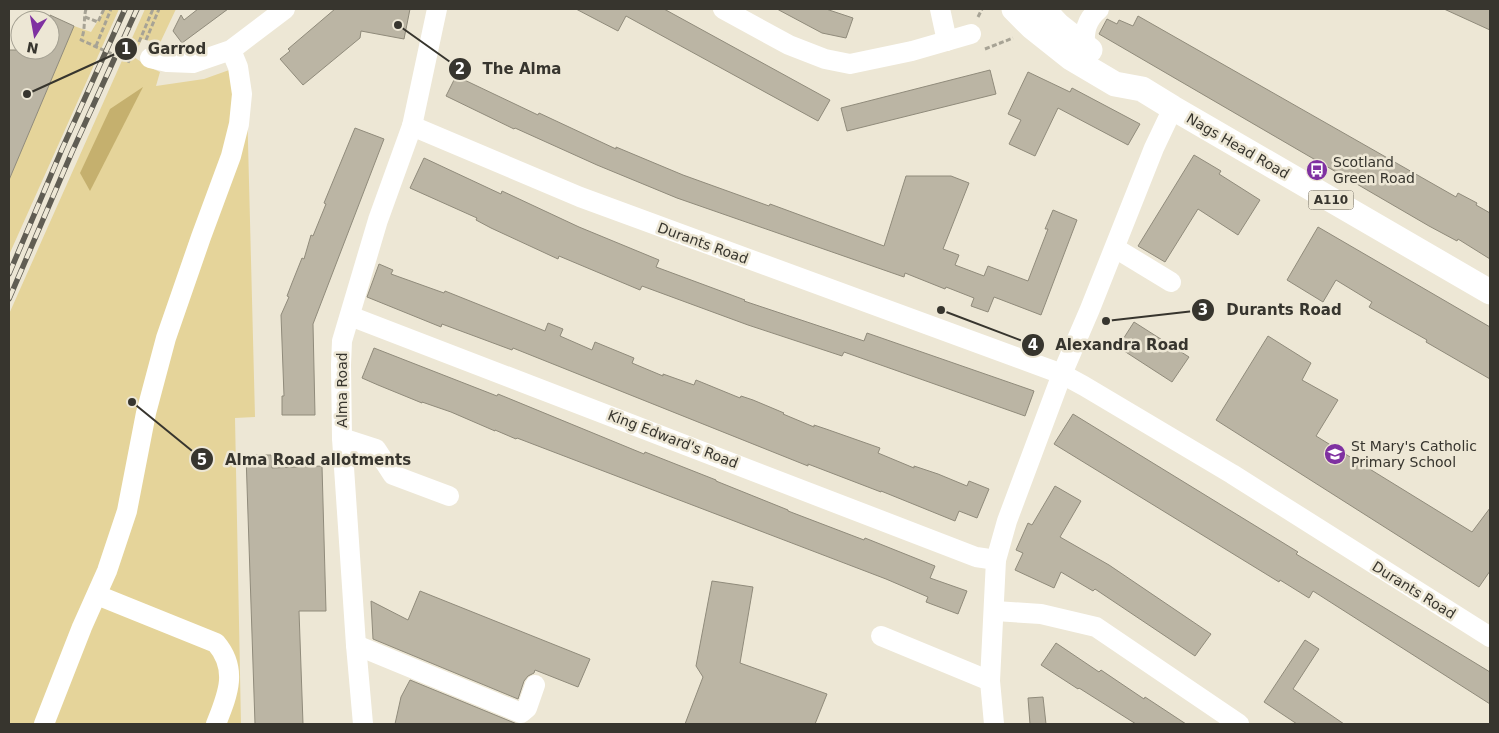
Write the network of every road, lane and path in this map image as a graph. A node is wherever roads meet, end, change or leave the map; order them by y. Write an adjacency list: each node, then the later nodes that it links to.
1 (86, 9): 13 (path)
2 (104, 9): 13 (path)
3 (111, 9): 17 (path)
4 (153, 9): 18 (path)
5 (159, 9): 18 (path)
6 (285, 9): 20 (street)
7 (438, 9): 24 (street, Alma Road)
8 (723, 9): 16 (street)
9 (940, 9): 16 (street)
10 (1014, 9): 21 (main road, A110)
11 (1099, 9): 21 (street)
12 (1051, 11): 21 (main road)
13 (84, 16): 17 (path)
14 (971, 34): 16 (street)
15 (1020, 38): 19 (path)
16 (946, 41)
17 (96, 46): 22 (path)
18 (144, 49): 20 (street)
19 (985, 49)
20 (231, 50): 33 (street)
21 (1078, 53): 23 (main road, Nags Head Road / A110)
22 (130, 61)
23 (1173, 108): 25 (street); 27 (main road, Nags Head Road / A110)
24 (412, 126): 28 (street, Alma Road); 29 (street, Durants Road)
25 (1114, 248): 26 (street); 29 (street)
26 (1171, 282)
27 (1490, 292)
28 (350, 316): 30 (street, Alma Road); 32 (street, King Edward's Road)
29 (1062, 374): 32 (street); 36 (street, Durants Road)
30 (342, 438): 31 (street); 37 (street, Alma Road)
31 (449, 496)
32 (996, 560): 34 (street)
33 (97, 595): 40 (street); 41 (street)
34 (994, 611): 38 (street); 44 (street)
35 (881, 636): 38 (street)
36 (1490, 637)
37 (356, 645): 39 (street); 42 (street, Alma Road)
38 (990, 681): 43 (street)
39 (535, 685)
40 (44, 724)
41 (216, 724)
42 (363, 724)
43 (994, 724)
44 (1239, 724)

